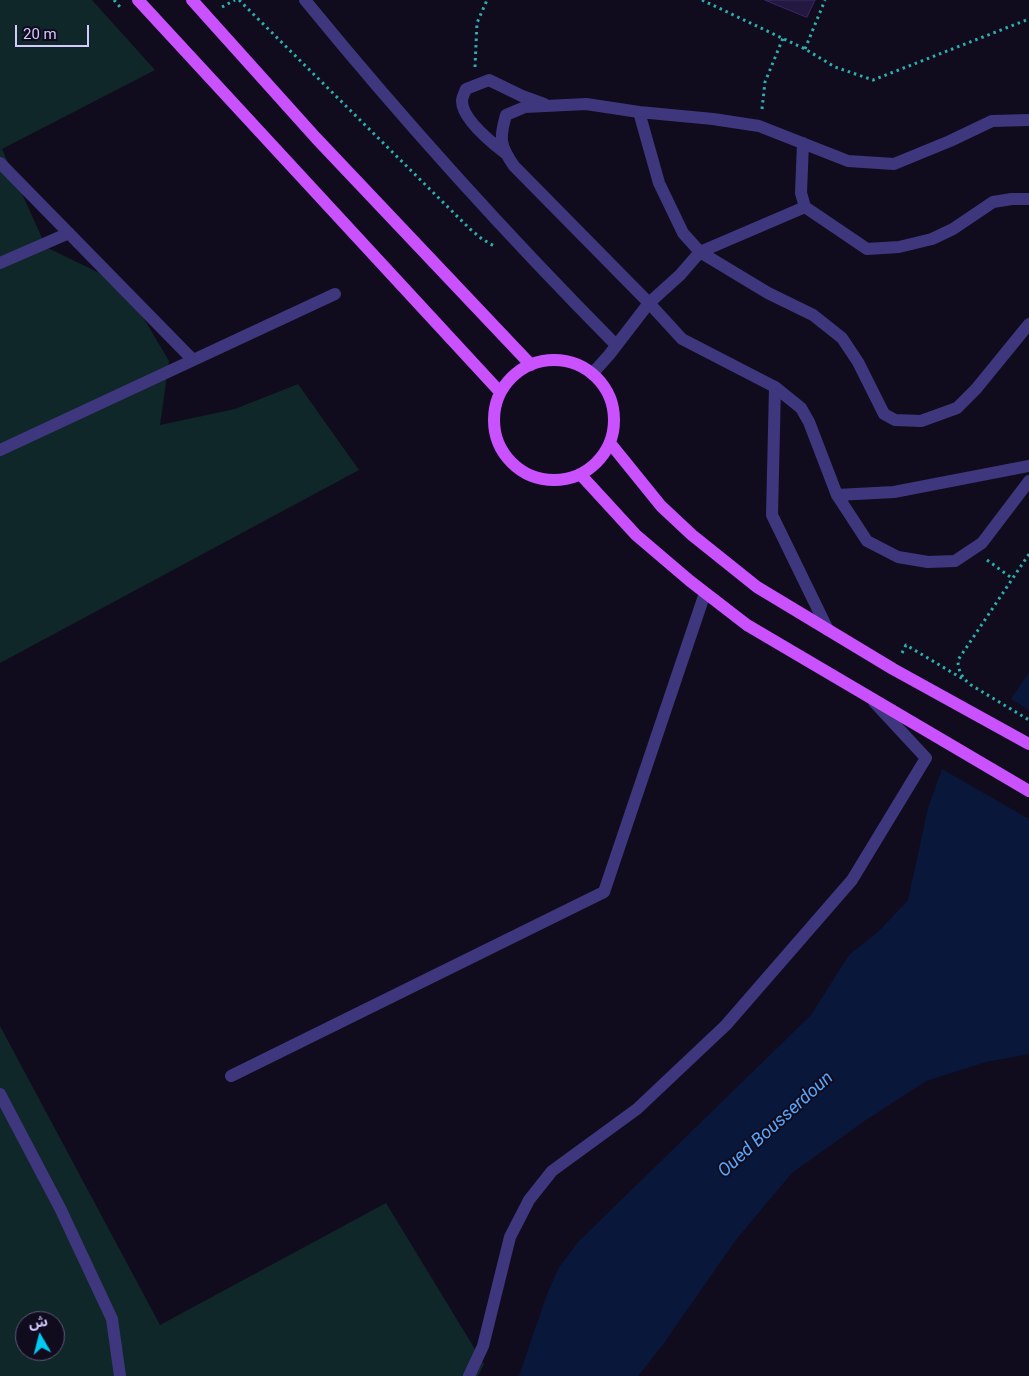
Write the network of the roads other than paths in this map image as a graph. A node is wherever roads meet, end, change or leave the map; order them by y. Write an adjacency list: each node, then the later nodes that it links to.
1 (138, 0): 23 (main road)
2 (192, 0): 20 (main road)
3 (305, 0): 18 (street)
4 (553, 107): 5 (street); 8 (street); 8 (street)
5 (639, 112): 7 (street); 13 (street)
6 (1029, 120): 7 (street)
7 (803, 143): 11 (street)
8 (505, 153): 16 (street)
9 (0, 162): 12 (street)
10 (1029, 199): 11 (street)
11 (805, 207): 13 (street)
12 (69, 233): 14 (street); 19 (street)
13 (700, 252): 16 (street); 17 (street)
14 (0, 263)
15 (335, 294): 19 (street)
16 (649, 303): 18 (street); 22 (street)
17 (1029, 324)
18 (616, 346): 21 (street)
19 (193, 360): 25 (street)
20 (531, 365): 21 (main road); 23 (main road)
21 (592, 374): 24 (main road)
22 (775, 387): 29 (street); 31 (street)
23 (500, 392): 27 (main road)
24 (610, 443): 27 (main road); 31 (main road)
25 (0, 450)
26 (1029, 466): 29 (street)
27 (580, 474): 30 (main road)
28 (1029, 481): 29 (street)
29 (838, 495)
30 (705, 593): 32 (main road); 35 (street)
31 (828, 630): 33 (main road)
32 (874, 702): 34 (main road); 38 (street)
33 (1029, 744)
34 (1029, 791)
35 (231, 1076)
36 (0, 1094): 37 (street)
37 (120, 1376)
38 (469, 1376)

